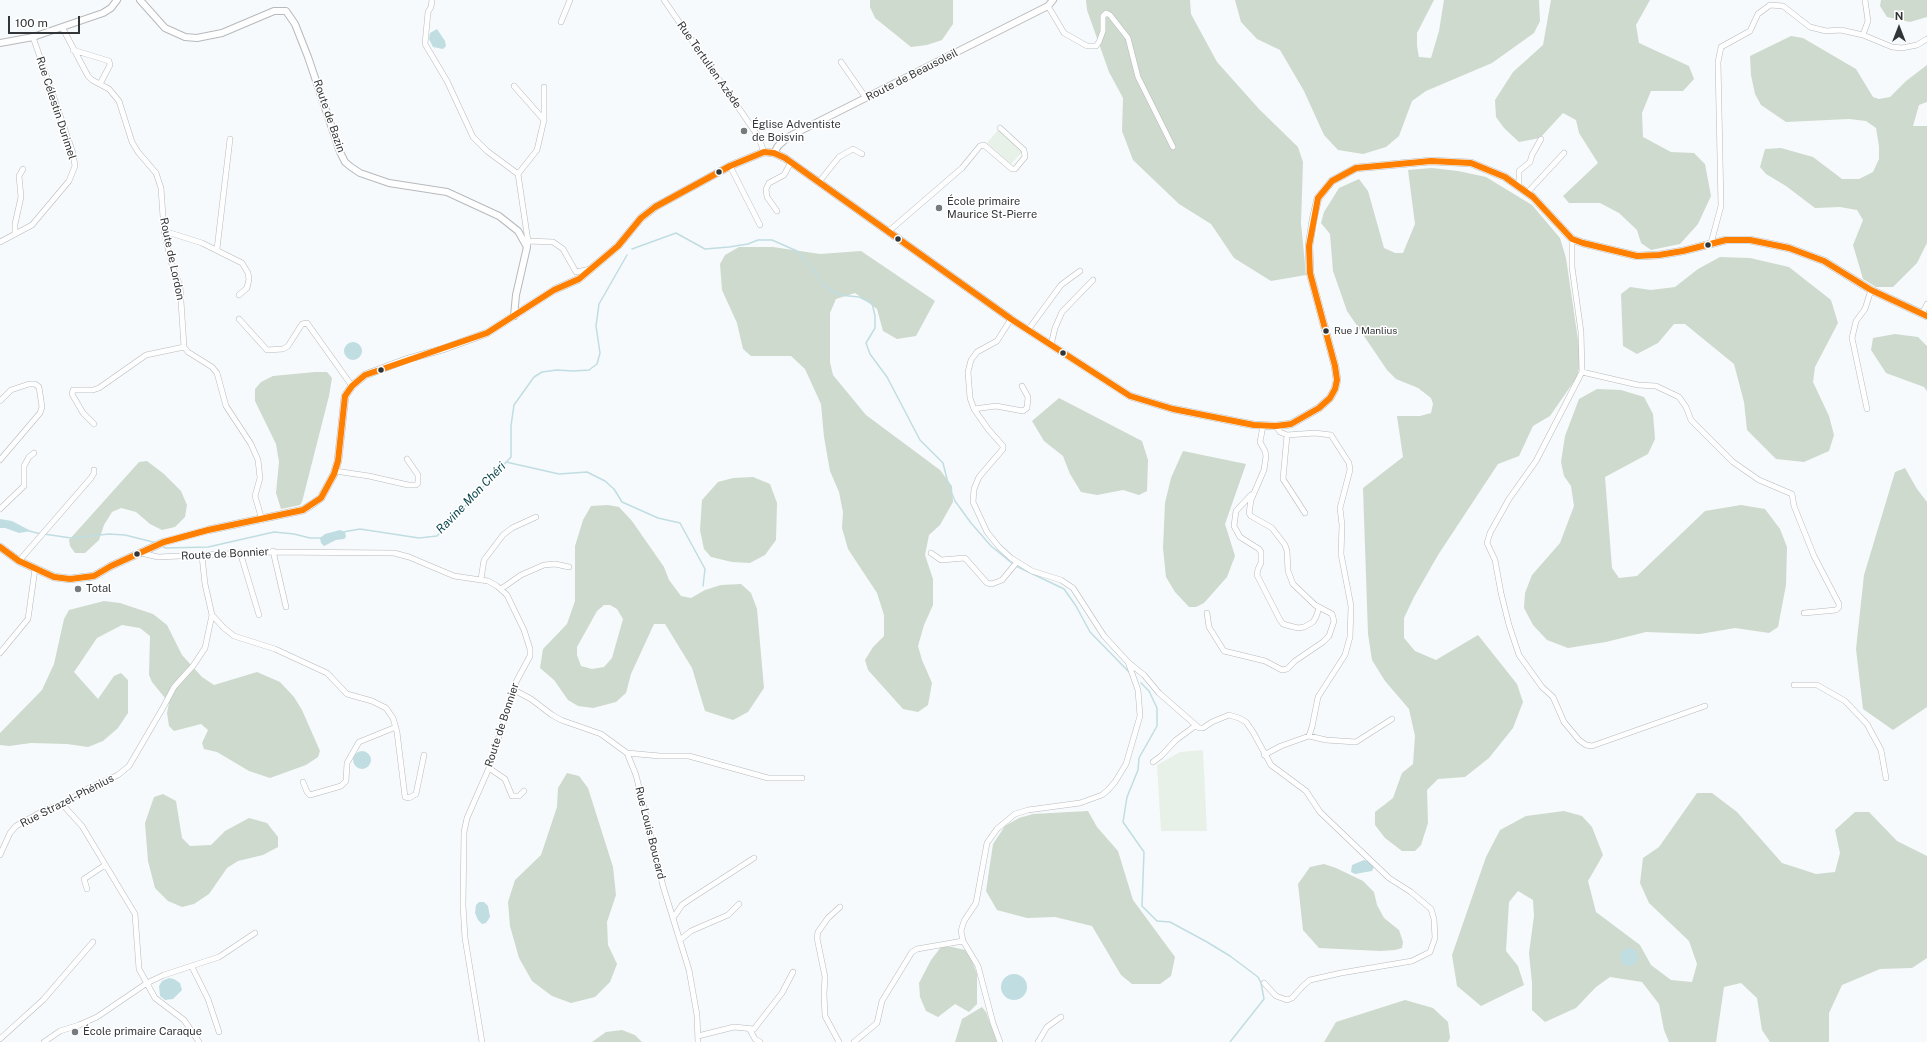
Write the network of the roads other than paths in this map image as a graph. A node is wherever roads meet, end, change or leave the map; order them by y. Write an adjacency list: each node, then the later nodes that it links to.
1 (117, 0): 11 (street)
2 (140, 0): 46 (street, Route de Bazin)
3 (432, 0): 34 (street)
4 (570, 0): 10 (street)
5 (664, 0): 27 (street, Rue Tertulien Azède)
6 (1053, 0): 9 (street, Route de Beausoleil)
7 (1865, 0): 12 (street)
8 (1777, 3): 12 (street); 45 (street)
9 (1048, 6): 21 (street, Route de Beausoleil); 26 (street)
10 (562, 22)
11 (62, 27): 13 (street); 16 (street, Route de Lordon)
12 (1863, 35): 14 (street)
13 (33, 37): 15 (street); 42 (street, Rue Célestin Durimel)
14 (1927, 39)
15 (0, 43)
16 (73, 50): 18 (street, Route de Lordon); 18 (street)
17 (841, 62): 21 (street)
18 (100, 84): 40 (street, Route de Lordon)
19 (514, 86): 22 (street)
20 (544, 87): 22 (street)
21 (866, 98): 28 (street, Route de Beausoleil)
22 (544, 120): 34 (street)
23 (1000, 128): 41 (street)
24 (230, 139): 47 (street)
25 (1541, 139): 36 (street)
26 (1173, 147)
27 (764, 152): 28 (main road); 32 (main road)
28 (774, 153): 31 (main road)
29 (1564, 153): 37 (street)
30 (862, 154): 35 (street)
31 (791, 162): 35 (main road); 38 (street)
32 (730, 166): 39 (street); 48 (main road)
33 (23, 169): 42 (street)
34 (518, 174): 46 (street)
35 (819, 182): 41 (main road)
36 (1518, 187): 37 (main road); 69 (main road)
37 (1528, 194): 43 (main road)
38 (777, 211)
39 (760, 225)
40 (164, 231): 47 (street); 60 (street, Route de Lordon)
41 (889, 231): 57 (main road)
42 (15, 234): 44 (street, Rue Célestin Durimel)
43 (1572, 239): 45 (main road); 61 (street)
44 (0, 242)
45 (1711, 243): 51 (main road)
46 (528, 244): 48 (street); 55 (street)
47 (217, 249): 52 (street)
48 (592, 269): 55 (main road)
49 (1080, 271): 58 (street)
50 (1093, 280): 59 (street)
51 (1871, 290): 54 (main road); 66 (street)
52 (239, 295)
53 (1927, 304): 54 (street)
54 (1924, 315)
55 (514, 316): 62 (main road)
56 (239, 319): 62 (street)
57 (1011, 319): 58 (main road); 65 (street)
58 (1028, 330): 59 (main road)
59 (1051, 345): 68 (main road)
60 (184, 347): 67 (street); 80 (street)
61 (1582, 372): 96 (street); 103 (street)
62 (352, 386): 75 (main road)
63 (1022, 386): 65 (street)
64 (0, 401): 73 (street)
65 (974, 408): 88 (street)
66 (1867, 409)
67 (94, 424)
68 (1263, 426): 69 (main road); 76 (street)
69 (1276, 426): 70 (street)
70 (1287, 435): 78 (street); 107 (street)
71 (34, 453): 77 (street)
72 (407, 459): 75 (street)
73 (0, 460)
74 (94, 470): 87 (street)
75 (335, 471): 80 (main road)
76 (1254, 491): 94 (street); 94 (street)
77 (0, 509)
78 (1305, 513)
79 (536, 516): 91 (street)
80 (262, 520): 84 (main road)
81 (0, 547): 87 (main road)
82 (240, 552): 83 (street, Route de Bonnier); 86 (street, Route de Bonnier); 98 (street)
83 (273, 552): 91 (street, Route de Bonnier); 93 (street)
84 (141, 553): 86 (street, Route de Bonnier); 90 (main road)
85 (931, 553): 88 (street)
86 (202, 556): 97 (street, Rue Strazel-Phénius)
87 (19, 561): 90 (main road)
88 (1017, 562): 100 (street)
89 (569, 568): 92 (street)
90 (35, 569): 99 (street)
91 (481, 579): 92 (street, Route de Bonnier)
92 (501, 589): 102 (street, Route de Bonnier)
93 (286, 607)
94 (1319, 608): 95 (street)
95 (1207, 613)
96 (1804, 613)
97 (212, 615): 106 (street); 117 (street, Rue Strazel-Phénius)
98 (259, 615)
99 (0, 653)
100 (1128, 662): 105 (street); 127 (street)
101 (1794, 685): 114 (street)
102 (514, 690): 108 (street); 112 (street, Route de Bonnier)
103 (1705, 706)
104 (1392, 720): 107 (street)
105 (1195, 726): 110 (street); 111 (street)
106 (396, 728): 109 (street); 115 (street)
107 (1309, 736): 110 (street)
108 (627, 753): 113 (street); 124 (street, Rue Louis Boucard)
109 (424, 755)
110 (1264, 755): 132 (street)
111 (1153, 762)
112 (489, 768): 116 (street); 140 (street, Route de Bonnier)
113 (802, 778)
114 (1886, 778)
115 (304, 782)
116 (524, 791)
117 (62, 804): 118 (street, Rue Strazel-Phénius); 120 (street)
118 (0, 855)
119 (754, 858): 124 (street)
120 (105, 865): 121 (street); 131 (street)
121 (87, 889)
122 (739, 904): 126 (street)
123 (840, 908): 142 (street)
124 (673, 918): 126 (street, Rue Louis Boucard)
125 (255, 934): 129 (street)
126 (680, 940): 137 (street, Rue Louis Boucard)
127 (963, 941): 143 (street); 144 (street)
128 (93, 942): 136 (street)
129 (192, 967): 131 (street); 135 (street)
130 (793, 972): 134 (street)
131 (147, 983): 138 (street); 139 (street)
132 (1264, 983)
133 (1061, 1017): 145 (street)
134 (750, 1030): 137 (street); 141 (street)
135 (219, 1032)
136 (0, 1039)
137 (698, 1039)
138 (44, 1042)
139 (199, 1042)
140 (482, 1042)
141 (760, 1042)
142 (839, 1042)
143 (854, 1042)
144 (1000, 1042)
145 (1038, 1042)

